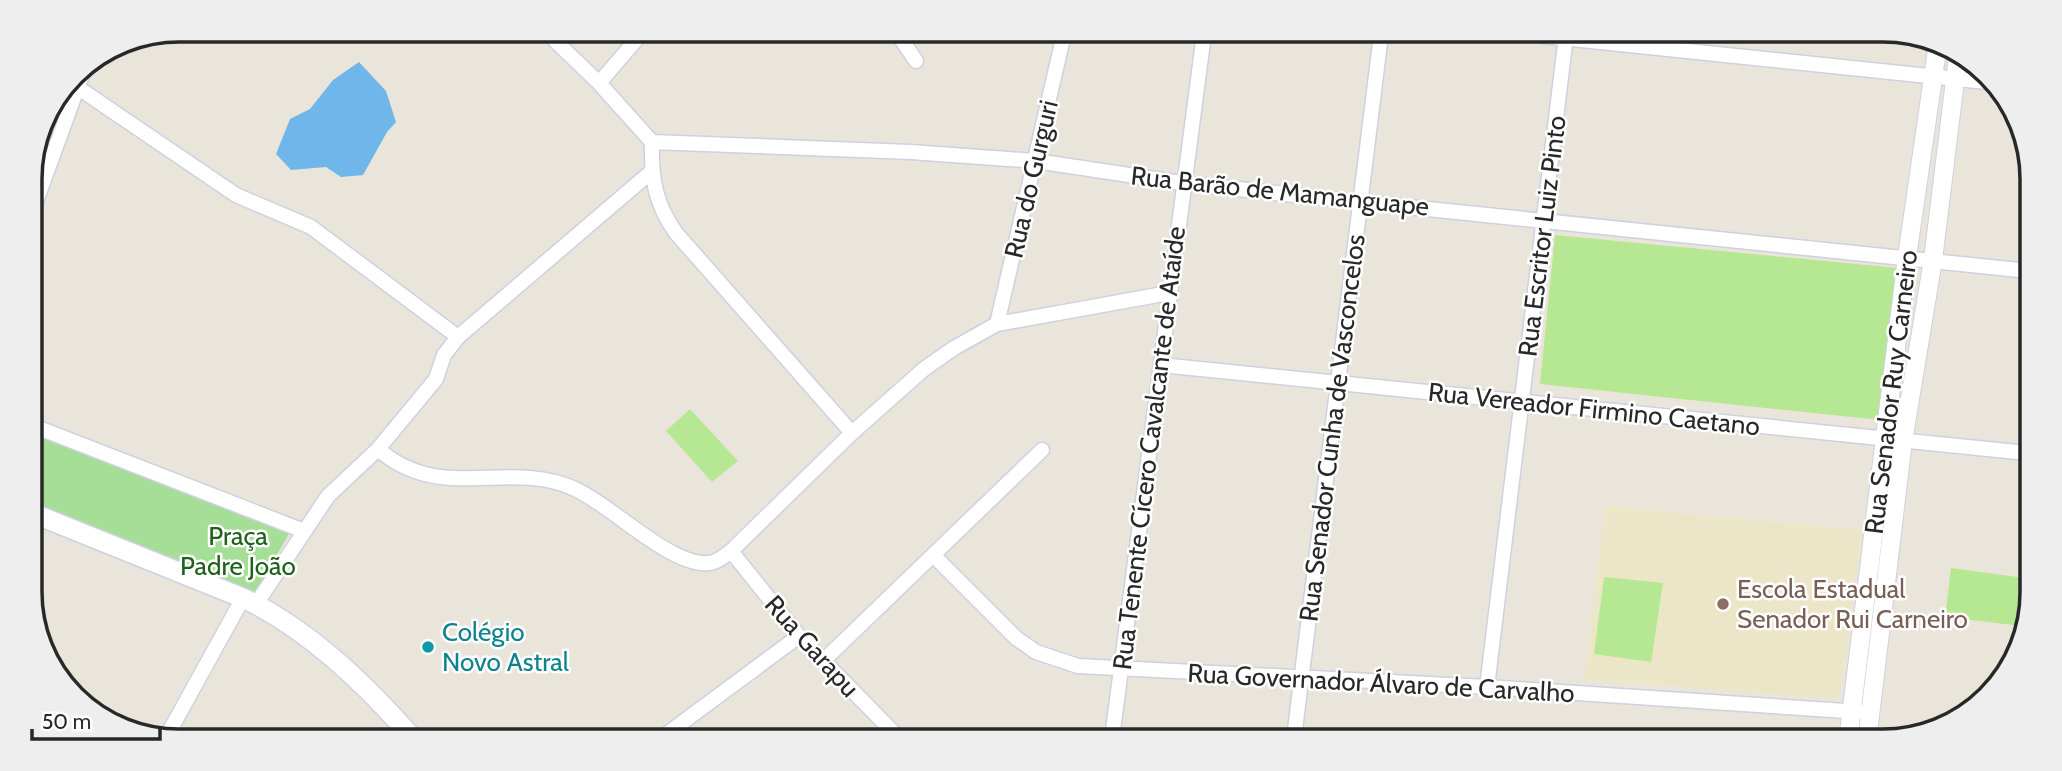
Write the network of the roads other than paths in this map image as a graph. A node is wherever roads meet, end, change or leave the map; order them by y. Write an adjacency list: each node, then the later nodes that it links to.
1 (556, 42): 15 (street)
2 (634, 42): 15 (street)
3 (903, 42): 10 (street)
4 (1061, 42): 19 (street, Rua do Gurguri)
5 (1203, 42): 21 (street, Rua Tenente Cícero Cavalcante de Ataíde)
6 (1380, 42): 23 (street, Rua Senador Cunha de Vasconcelos)
7 (1565, 42): 24 (street, Rua Escritor Luiz Pinto)
8 (1614, 42): 12 (street)
9 (1937, 53): 12 (street, Rua Senador Ruy Carneiro)
10 (916, 61)
11 (1957, 64): 13 (street, Rua Senador Ruy Carneiro)
12 (1934, 75): 13 (street); 25 (street, Rua Senador Ruy Carneiro)
13 (1955, 78): 14 (street); 26 (street, Rua Senador Ruy Carneiro)
14 (1979, 81)
15 (599, 83): 18 (street)
16 (77, 87): 30 (street)
17 (76, 89): 22 (street)
18 (652, 142): 19 (street, Rua Barão de Mamanguape); 20 (street)
19 (1036, 161): 21 (street, Rua Barão de Mamanguape); 29 (street, Rua do Gurguri)
20 (651, 172): 30 (street); 35 (street)
21 (1182, 183): 23 (street, Rua Barão de Mamanguape); 28 (street, Rua Tenente Cícero Cavalcante de Ataíde)
22 (42, 185)
23 (1360, 202): 24 (street, Rua Barão de Mamanguape); 32 (street, Rua Senador Cunha de Vasconcelos)
24 (1544, 219): 25 (street, Rua Barão de Mamanguape); 33 (street, Rua Escritor Luiz Pinto)
25 (1907, 257): 26 (street, Rua Barão de Mamanguape); 36 (street, Rua Senador Ruy Carneiro)
26 (1933, 260): 27 (street, Rua Barão de Mamanguape); 36 (street, Rua Senador Ruy Carneiro)
27 (2020, 270)
28 (1169, 293): 29 (street); 31 (street, Rua Tenente Cícero Cavalcante de Ataíde)
29 (997, 324): 35 (street)
30 (458, 337): 37 (street)
31 (1161, 365): 32 (street, Rua Vereador Firmino Caetano); 49 (street, Rua Tenente Cícero Cavalcante de Ataíde)
32 (1339, 383): 33 (street, Rua Vereador Firmino Caetano); 50 (street, Rua Senador Cunha de Vasconcelos)
33 (1521, 401): 36 (street, Rua Vereador Firmino Caetano); 51 (street, Rua Escritor Luiz Pinto)
34 (42, 429): 41 (street)
35 (852, 433): 44 (street)
36 (1894, 440): 39 (street, Rua Vereador Firmino Caetano); 42 (street, Rua Senador Ruy Carneiro); 43 (street, Rua Senador Ruy Carneiro)
37 (378, 449): 41 (street); 44 (street)
38 (1042, 450): 45 (street)
39 (2020, 452)
40 (42, 517): 46 (main road)
41 (304, 531): 46 (street)
42 (1872, 546): 43 (street); 52 (street, Rua Senador Ruy Carneiro)
43 (1890, 548): 53 (street, Rua Senador Ruy Carneiro)
44 (731, 551): 47 (street, Rua Garapu)
45 (933, 555): 48 (street); 49 (street, Rua Governador Álvaro de Carvalho)
46 (250, 601): 54 (street); 55 (main road)
47 (799, 636): 48 (street, Rua Garapu); 56 (street)
48 (823, 661): 57 (street, Rua Garapu)
49 (1121, 668): 50 (street, Rua Governador Álvaro de Carvalho); 58 (street, Rua Tenente Cícero Cavalcante de Ataíde)
50 (1301, 679): 51 (street, Rua Governador Álvaro de Carvalho); 59 (street, Rua Senador Cunha de Vasconcelos)
51 (1487, 687): 52 (street, Rua Governador Álvaro de Carvalho)
52 (1851, 712): 53 (street, Rua Governador Álvaro de Carvalho); 60 (street, Rua Senador Ruy Carneiro)
53 (1871, 712): 61 (street, Rua Senador Ruy Carneiro)
54 (171, 729)
55 (404, 729)
56 (673, 729)
57 (890, 729)
58 (1113, 729)
59 (1295, 729)
60 (1849, 729)
61 (1869, 729)

